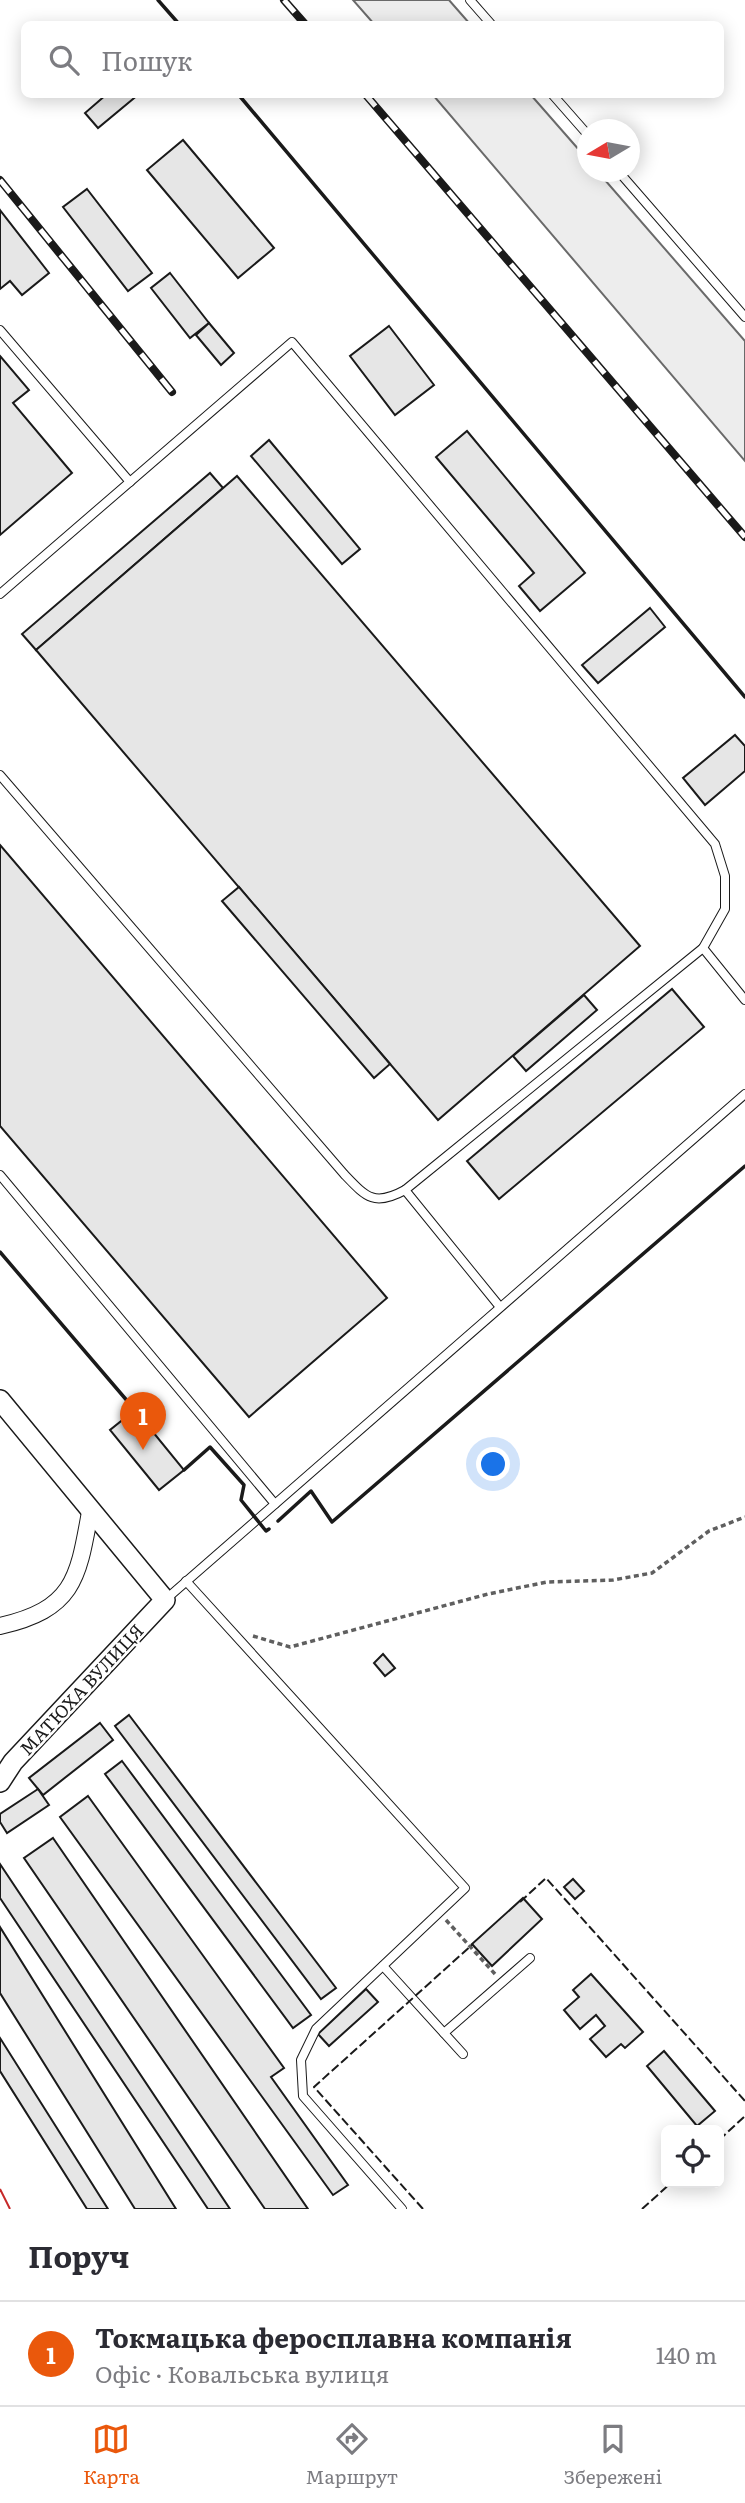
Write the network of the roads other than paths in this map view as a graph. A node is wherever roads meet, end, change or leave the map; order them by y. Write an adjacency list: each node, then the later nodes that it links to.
1 (470, 0): 2 (lane)
2 (488, 21)
3 (555, 98): 4 (lane)
4 (577, 123)
5 (628, 182): 6 (lane)
6 (745, 317)
7 (0, 330): 8 (lane)
8 (130, 482): 9 (lane); 11 (lane)
9 (0, 594)
10 (0, 775): 15 (lane)
11 (703, 948): 12 (lane); 15 (lane)
12 (745, 1000)
13 (745, 1094): 16 (lane)
14 (0, 1175): 18 (lane)
15 (405, 1190): 16 (lane)
16 (500, 1307): 18 (lane)
17 (0, 1400): 19 (street)
18 (275, 1504): 20 (lane)
19 (90, 1512): 21 (street); 22 (street)
20 (186, 1581): 21 (lane); 25 (lane)
21 (165, 1600): 23 (street, МАТЮХА ВУЛИЦЯ)
22 (0, 1626)
23 (0, 1782)
24 (530, 1958): 26 (lane)
25 (383, 1966): 26 (lane); 28 (lane)
26 (444, 2033): 27 (lane)
27 (463, 2054)
28 (401, 2209)

